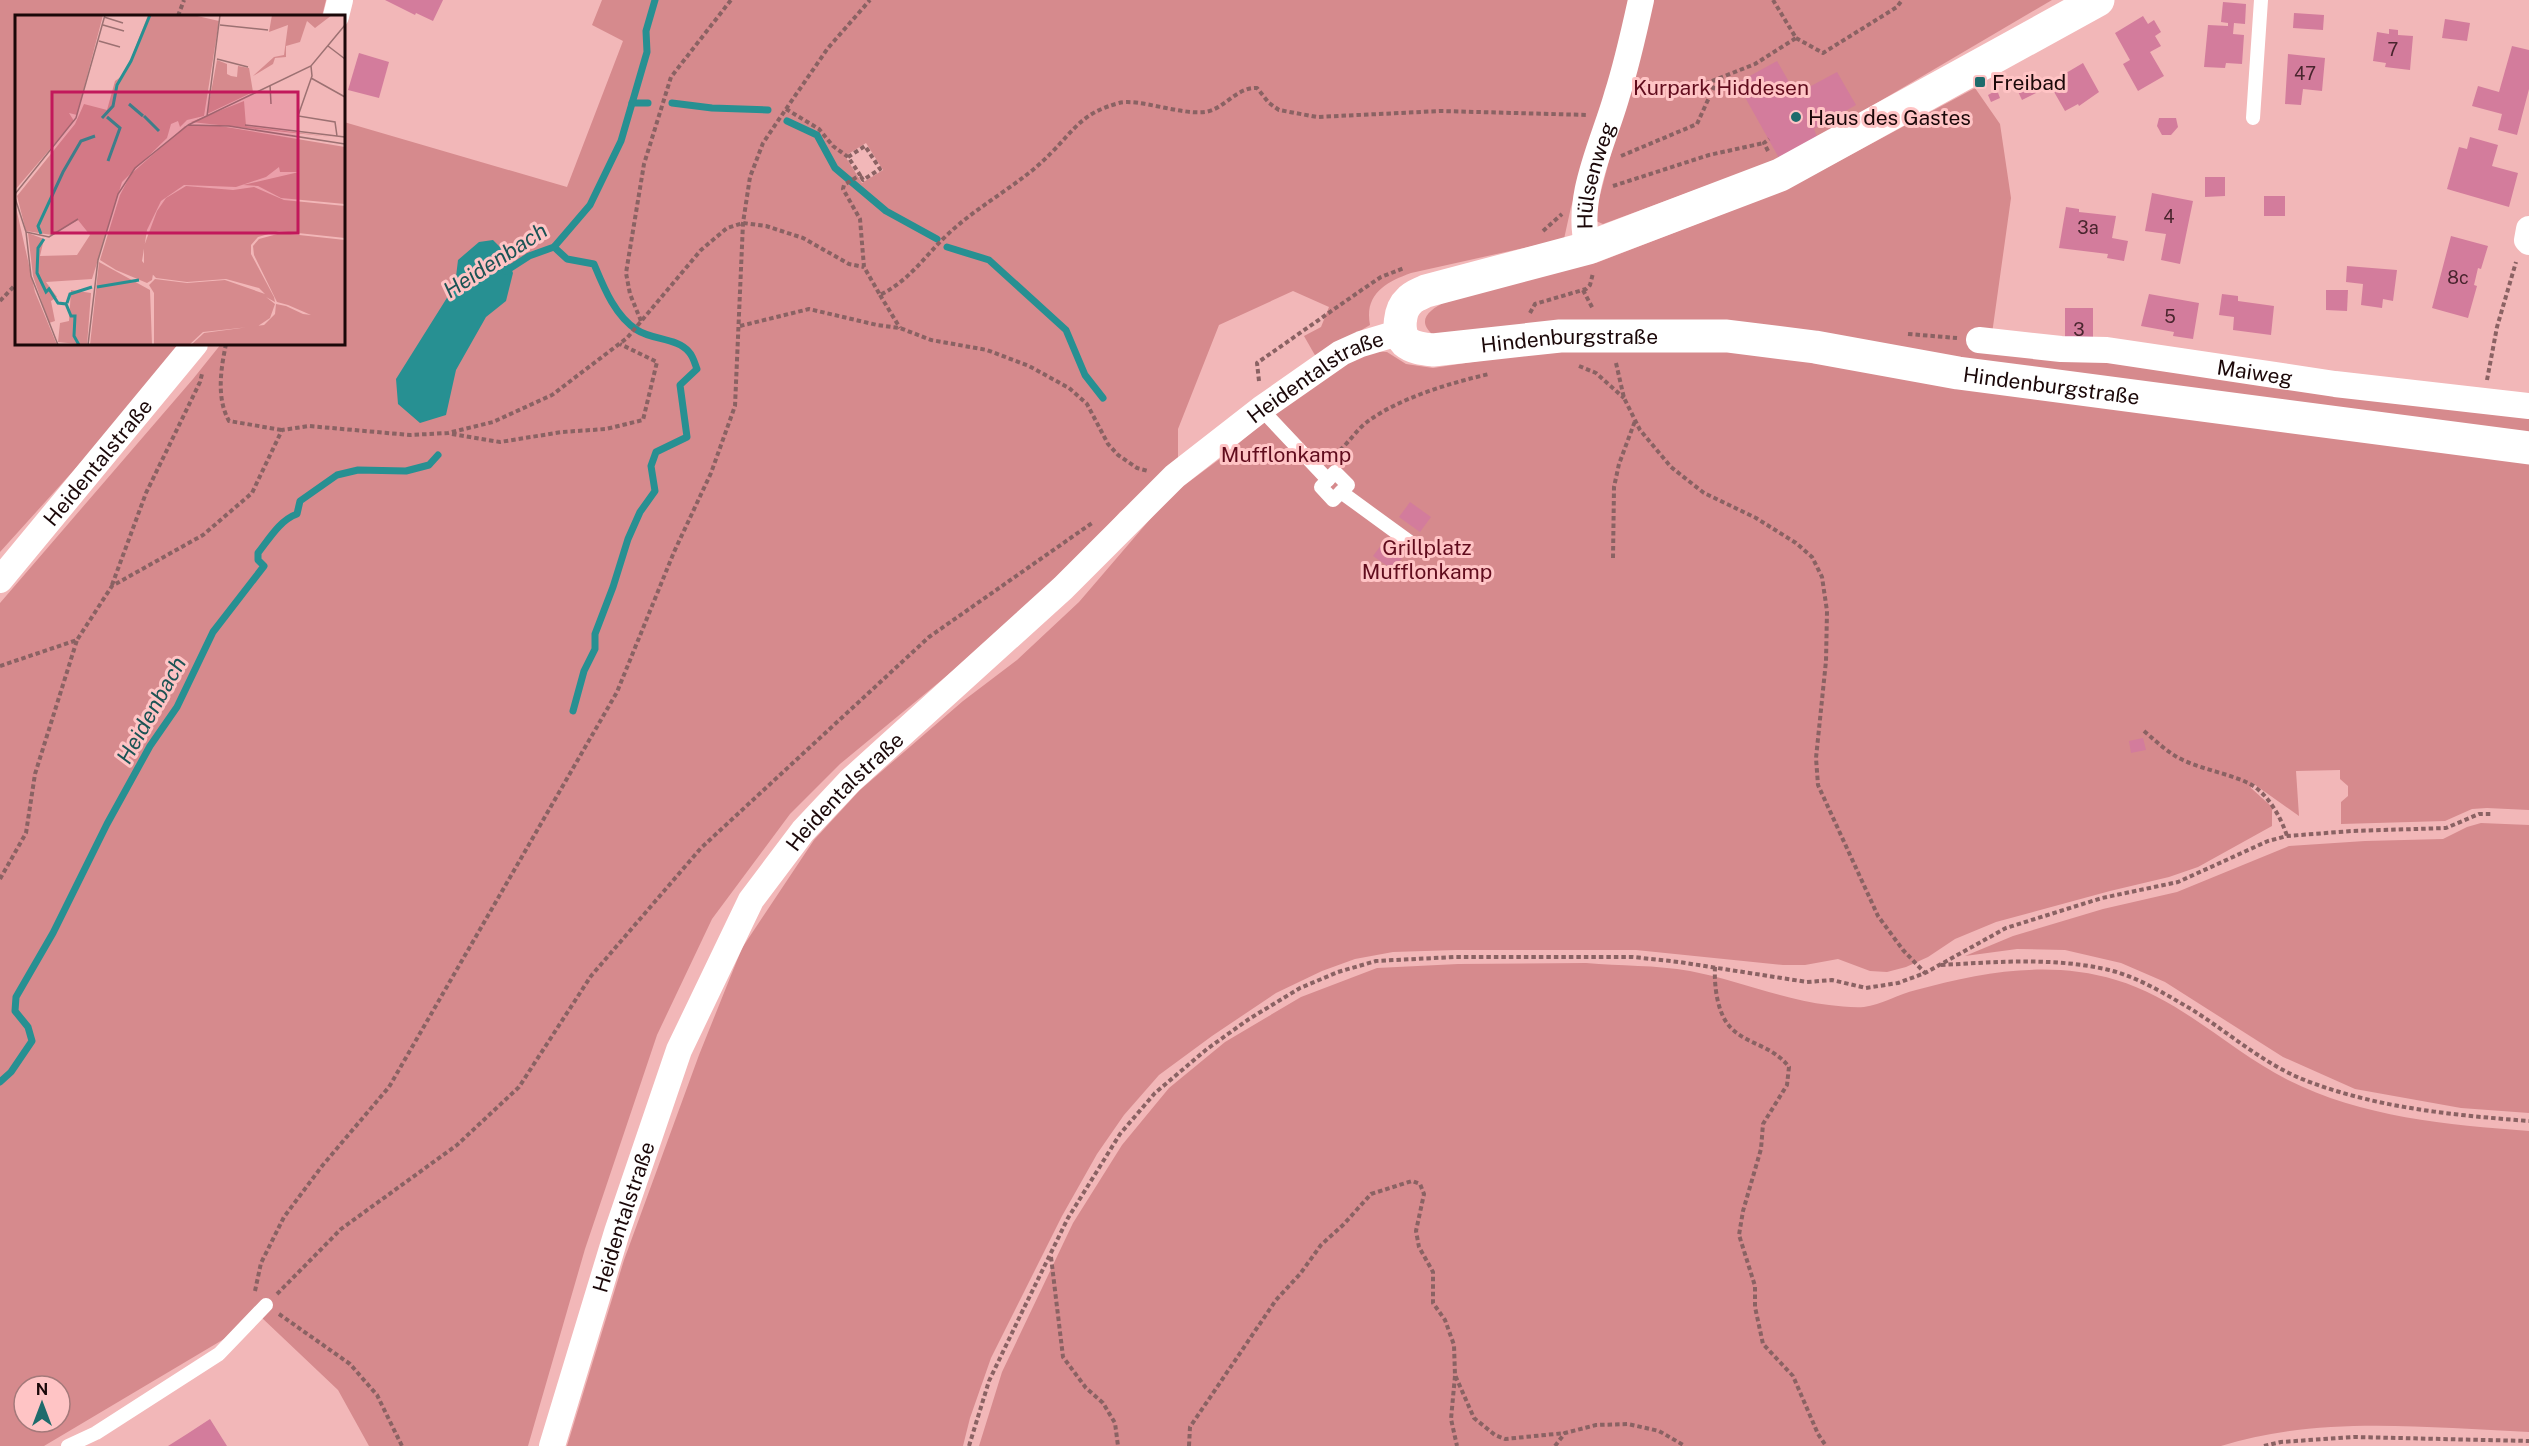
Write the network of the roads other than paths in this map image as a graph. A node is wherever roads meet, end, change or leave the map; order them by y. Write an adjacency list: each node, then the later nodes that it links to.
1 (340, 0): 5 (street)
2 (1641, 0): 7 (street, Hülsenweg)
3 (2098, 0): 7 (main road)
4 (2261, 0): 6 (lane)
5 (336, 15)
6 (2253, 118)
7 (1587, 248): 8 (main road)
8 (1401, 332): 12 (street, Heidentalstraße); 13 (main road, Hindenburgstraße)
9 (1979, 340): 11 (street, Maiweg)
10 (194, 345): 15 (street, Heidentalstraße)
11 (2529, 406)
12 (1261, 409): 14 (lane); 18 (street, Heidentalstraße)
13 (2529, 448)
14 (1411, 543)
15 (0, 580)
16 (266, 1305): 17 (lane)
17 (68, 1446)
18 (552, 1446)

